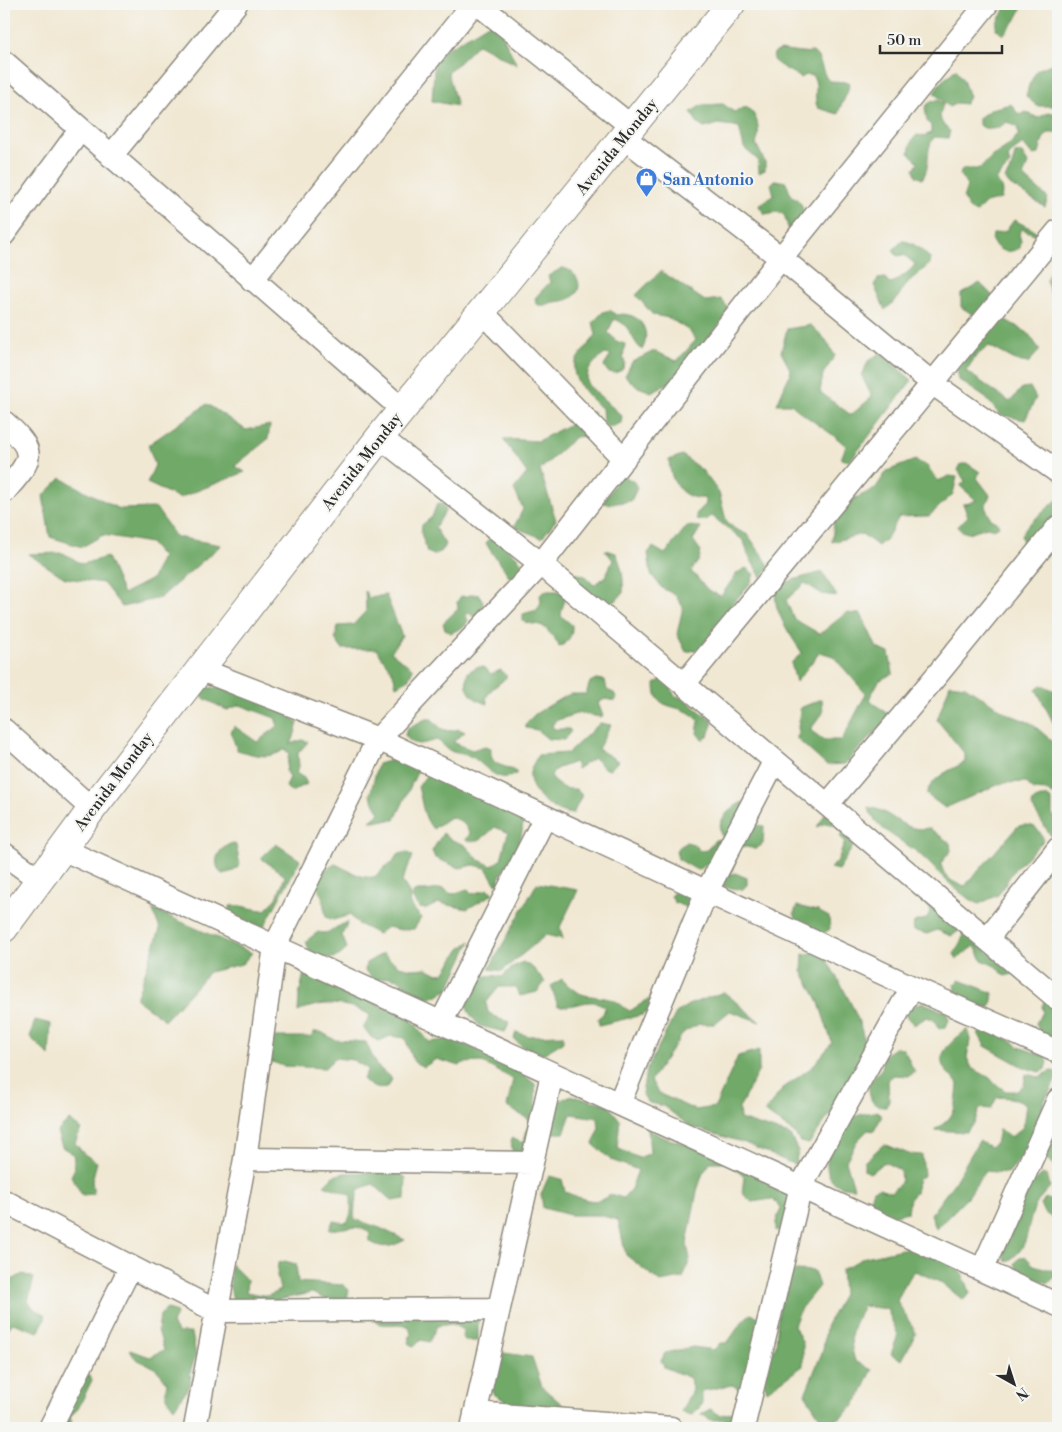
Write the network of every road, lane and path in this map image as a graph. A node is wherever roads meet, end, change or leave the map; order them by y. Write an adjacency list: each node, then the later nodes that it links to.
1 (236, 4): 9 (street)
2 (473, 4): 13 (street)
3 (478, 4): 8 (street)
4 (731, 4): 8 (main road, Avenida Monday)
5 (988, 4): 12 (street)
6 (4, 62): 7 (street)
7 (80, 130): 9 (street); 11 (street)
8 (627, 132): 12 (street); 14 (main road, Avenida Monday)
9 (111, 156): 13 (street)
10 (1058, 231): 15 (street)
11 (4, 234)
12 (781, 258): 15 (street); 19 (street)
13 (252, 280): 16 (street)
14 (482, 312): 16 (main road, Avenida Monday); 19 (street)
15 (932, 383): 20 (street); 25 (street)
16 (402, 409): 18 (main road, Avenida Monday)
17 (4, 422): 21 (street)
18 (380, 437): 23 (street); 24 (main road, Avenida Monday)
19 (624, 459): 23 (street)
20 (1058, 472)
21 (4, 492)
22 (1058, 527): 29 (street)
23 (541, 564): 25 (street); 27 (street)
24 (199, 669): 27 (street); 30 (main road, Avenida Monday)
25 (684, 684): 28 (street)
26 (4, 730): 30 (street)
27 (378, 739): 31 (street); 39 (street)
28 (774, 762): 29 (street); 36 (street)
29 (828, 804): 38 (street)
30 (92, 809): 32 (main road, Avenida Monday)
31 (545, 817): 36 (street); 42 (street)
32 (62, 849): 35 (main road, Avenida Monday); 39 (street)
33 (1058, 849): 38 (street)
34 (4, 854): 35 (street)
35 (40, 880): 37 (main road, Avenida Monday)
36 (706, 891): 40 (street); 46 (street)
37 (4, 928)
38 (987, 939): 41 (street)
39 (275, 946): 42 (street); 47 (street)
40 (912, 987): 43 (street); 49 (street)
41 (1058, 999)
42 (441, 1023): 44 (street)
43 (1058, 1052)
44 (552, 1074): 46 (street); 48 (street)
45 (1058, 1100): 52 (street)
46 (619, 1104): 49 (street)
47 (245, 1159): 48 (street); 55 (street)
48 (532, 1163): 54 (street)
49 (802, 1186): 52 (street); 60 (street)
50 (4, 1201): 51 (street)
51 (130, 1268): 55 (street); 57 (street)
52 (982, 1270): 53 (street)
53 (1058, 1305)
54 (499, 1309): 55 (street); 56 (street)
55 (216, 1311): 58 (street)
56 (474, 1421): 59 (street)
57 (50, 1428)
58 (195, 1428)
59 (671, 1428)
60 (743, 1428)

